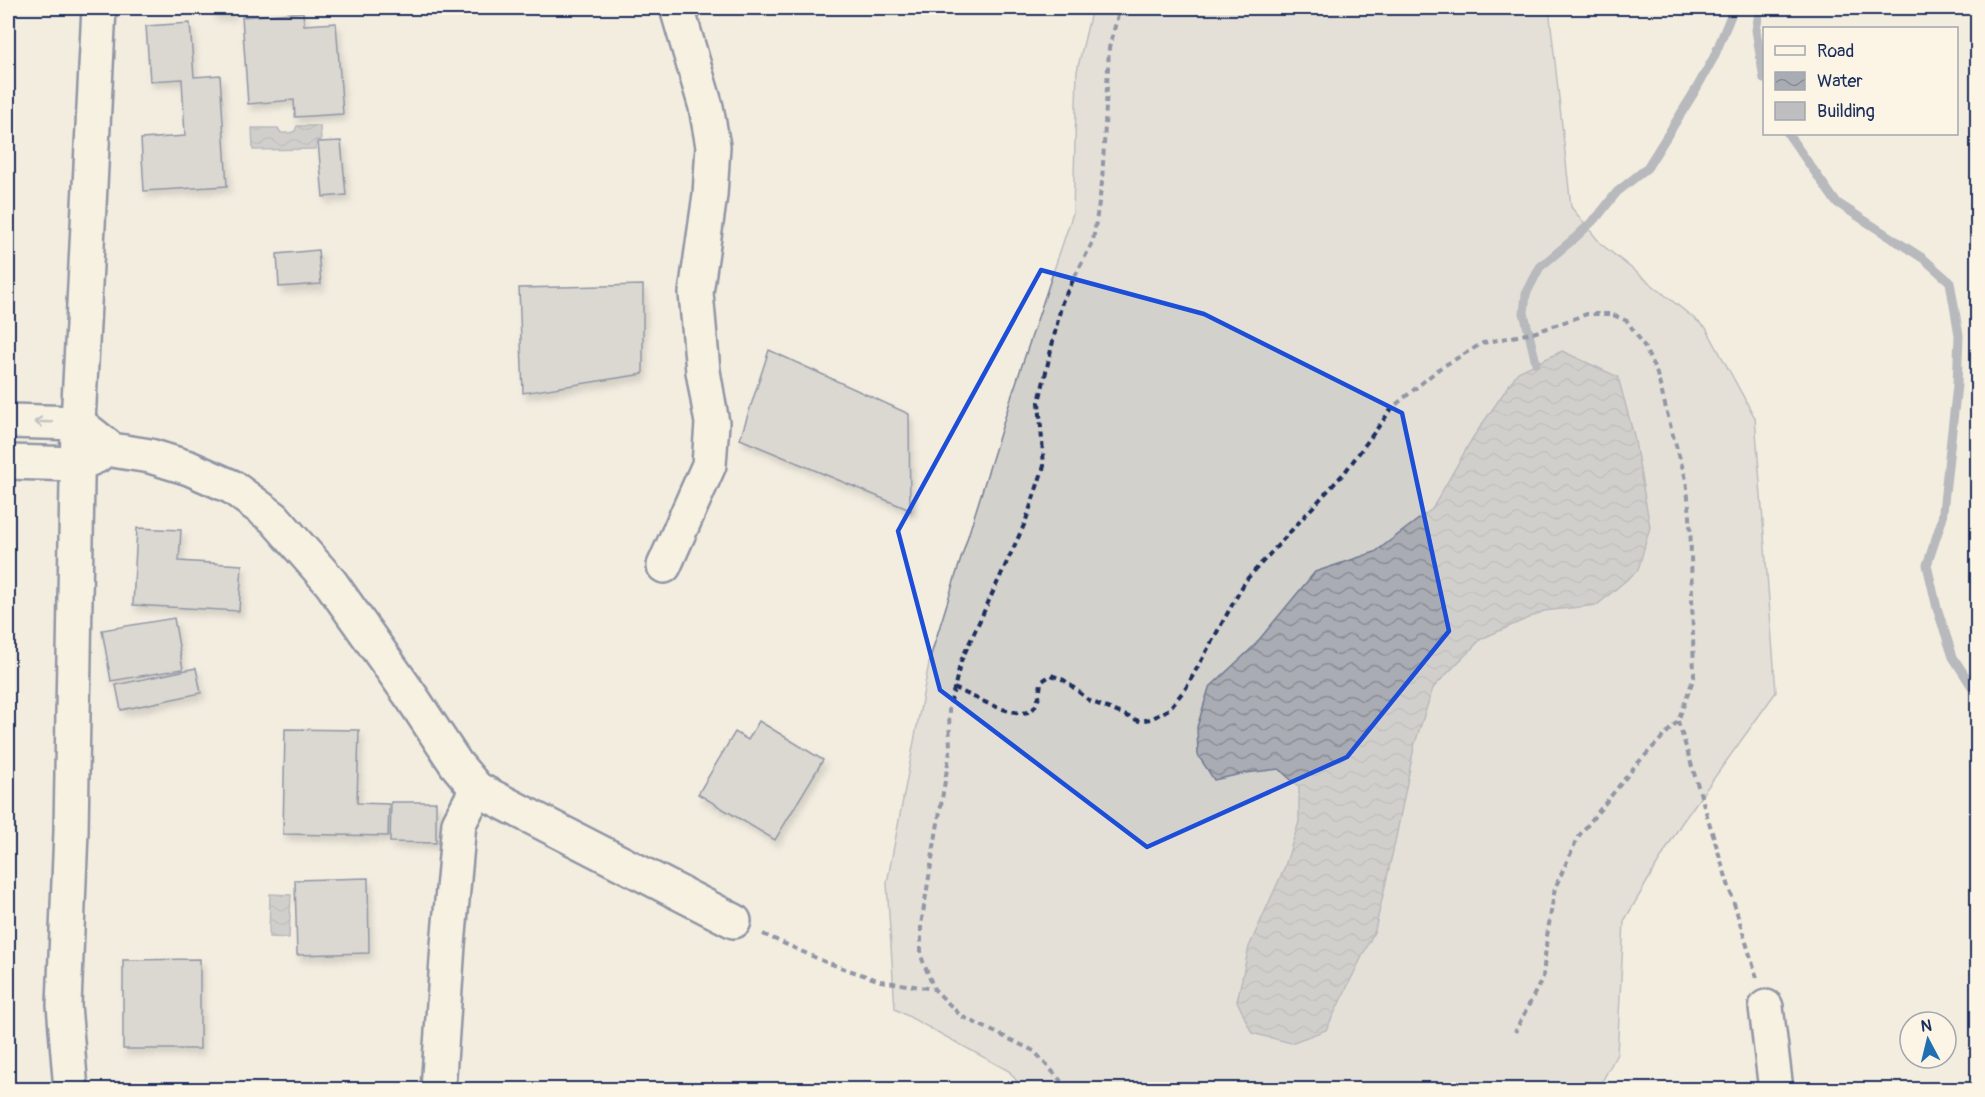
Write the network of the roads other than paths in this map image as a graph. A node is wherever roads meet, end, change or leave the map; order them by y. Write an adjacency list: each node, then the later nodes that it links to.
1 (99, 8): 4 (street)
2 (677, 8): 8 (street)
3 (8, 421): 4 (street, one-way to 3)
4 (78, 423): 5 (street); 7 (street)
5 (112, 450): 7 (street); 9 (street)
6 (8, 462): 7 (street)
7 (78, 464): 12 (street)
8 (664, 567)
9 (477, 789): 10 (street); 13 (street)
10 (735, 921)
11 (1766, 1007): 14 (street)
12 (71, 1089)
13 (437, 1089)
14 (1776, 1089)

